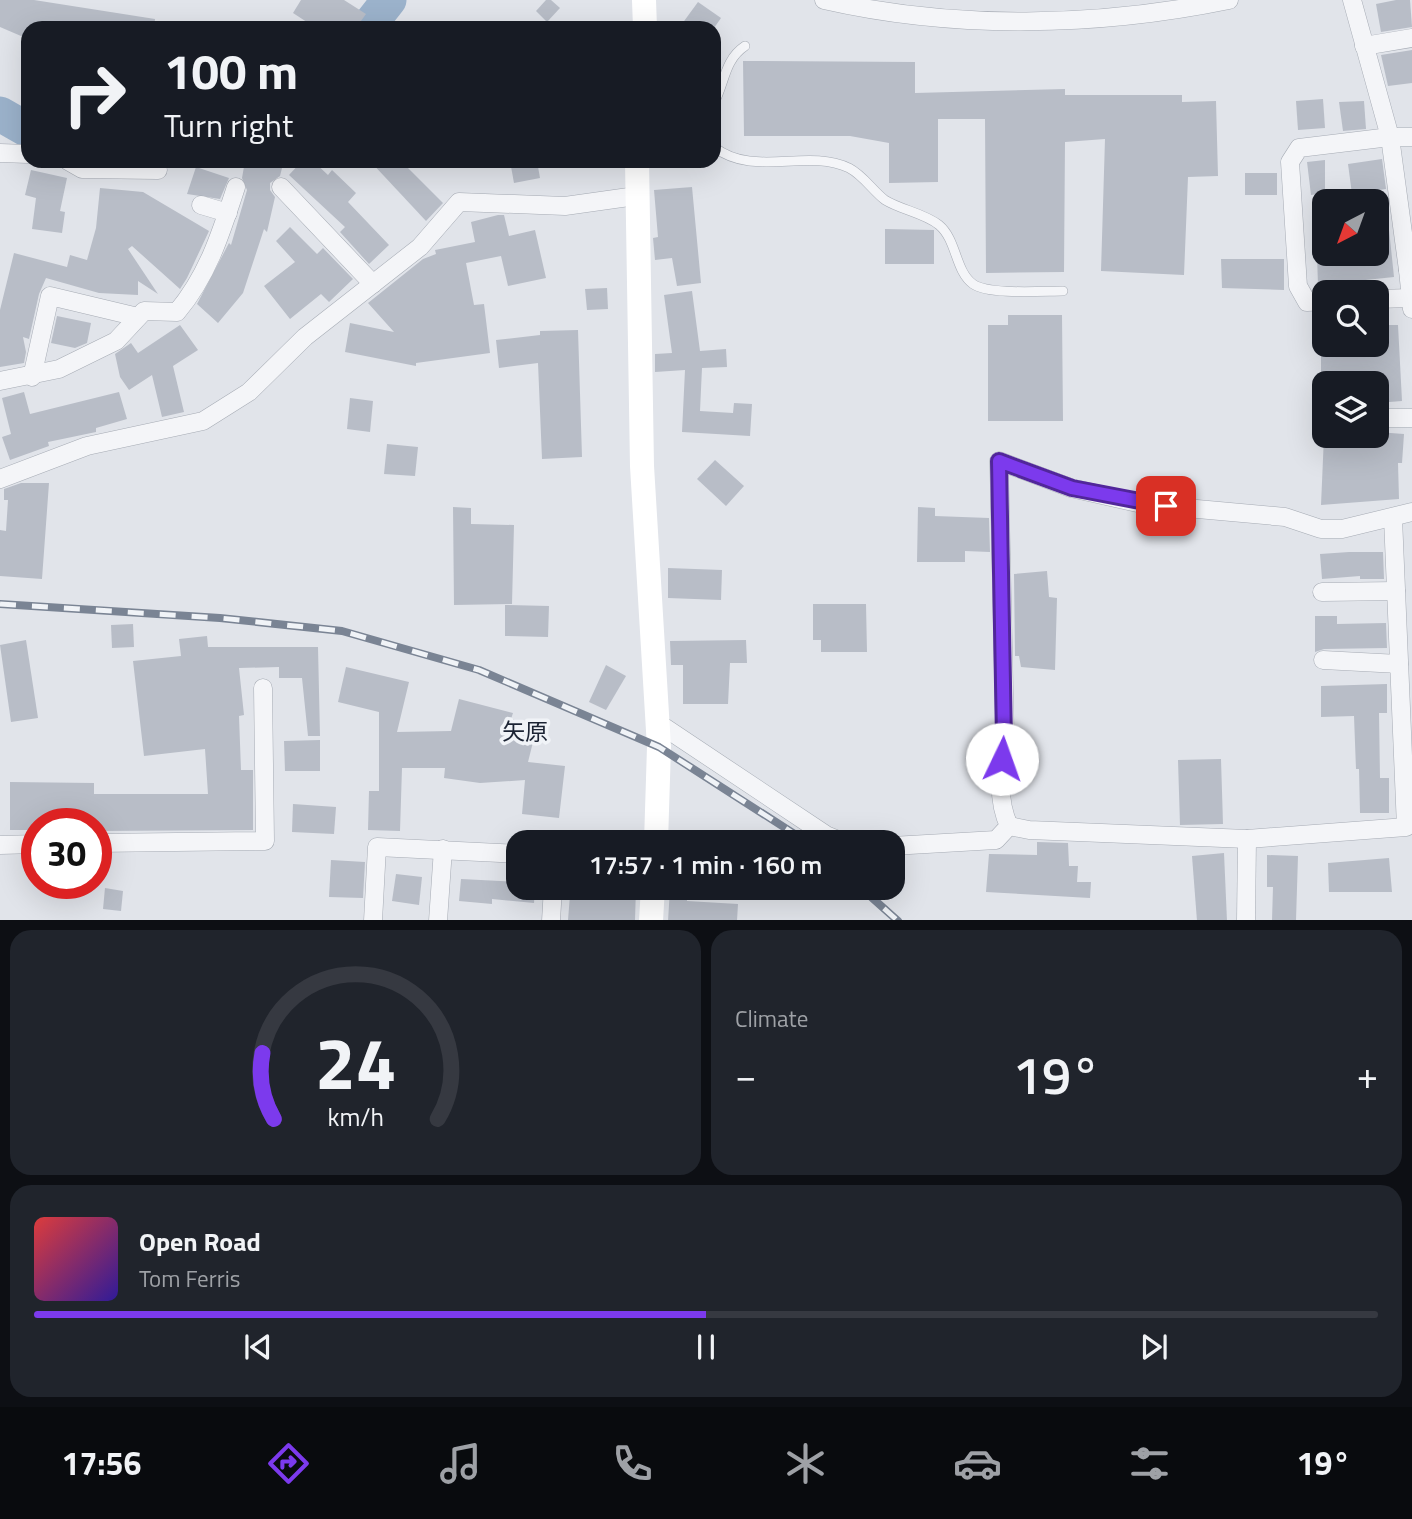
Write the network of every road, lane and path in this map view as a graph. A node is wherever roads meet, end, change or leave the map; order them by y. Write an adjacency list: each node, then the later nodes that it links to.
1 (644, 0): 5 (street)
2 (824, 0): 3 (street)
3 (1229, 0)
4 (1352, 0): 8 (street)
5 (645, 21)
6 (1412, 38): 8 (street)
7 (745, 46): 9 (lane)
8 (1364, 46): 10 (street)
9 (721, 90)
10 (1390, 137): 11 (street); 23 (street); 27 (street)
11 (1412, 137)
12 (721, 152): 25 (lane)
13 (0, 153): 14 (street)
14 (21, 154)
15 (80, 168): 17 (street)
16 (637, 168): 20 (street)
17 (158, 170)
18 (236, 187): 22 (street)
19 (281, 187): 24 (street)
20 (636, 196): 24 (street); 42 (street)
21 (201, 205): 22 (street)
22 (228, 213): 29 (street)
23 (1410, 270): 28 (street)
24 (373, 284): 34 (street)
25 (1063, 291)
26 (1389, 301): 28 (street)
27 (1312, 302)
28 (1411, 304)
29 (138, 317): 30 (street); 30 (street)
30 (32, 377): 31 (street)
31 (0, 381)
32 (1389, 418): 33 (street)
33 (1412, 418)
34 (0, 479)
35 (1412, 512): 36 (street)
36 (1393, 518): 37 (street); 43 (street)
37 (1396, 591): 38 (street); 40 (street)
38 (1322, 592)
39 (1324, 660): 40 (street)
40 (1399, 664): 46 (street)
41 (263, 688): 47 (street)
42 (658, 723): 44 (street); 45 (street)
43 (1009, 826): 46 (street); 50 (street)
44 (656, 830)
45 (818, 830)
46 (1247, 839): 59 (street)
47 (112, 843)
48 (21, 844): 49 (street)
49 (0, 845)
50 (905, 845)
51 (443, 849): 52 (street); 55 (street); 56 (street)
52 (506, 852)
53 (552, 900): 57 (street)
54 (652, 900): 58 (street)
55 (373, 920)
56 (438, 920)
57 (551, 920)
58 (651, 920)
59 (1246, 920)

